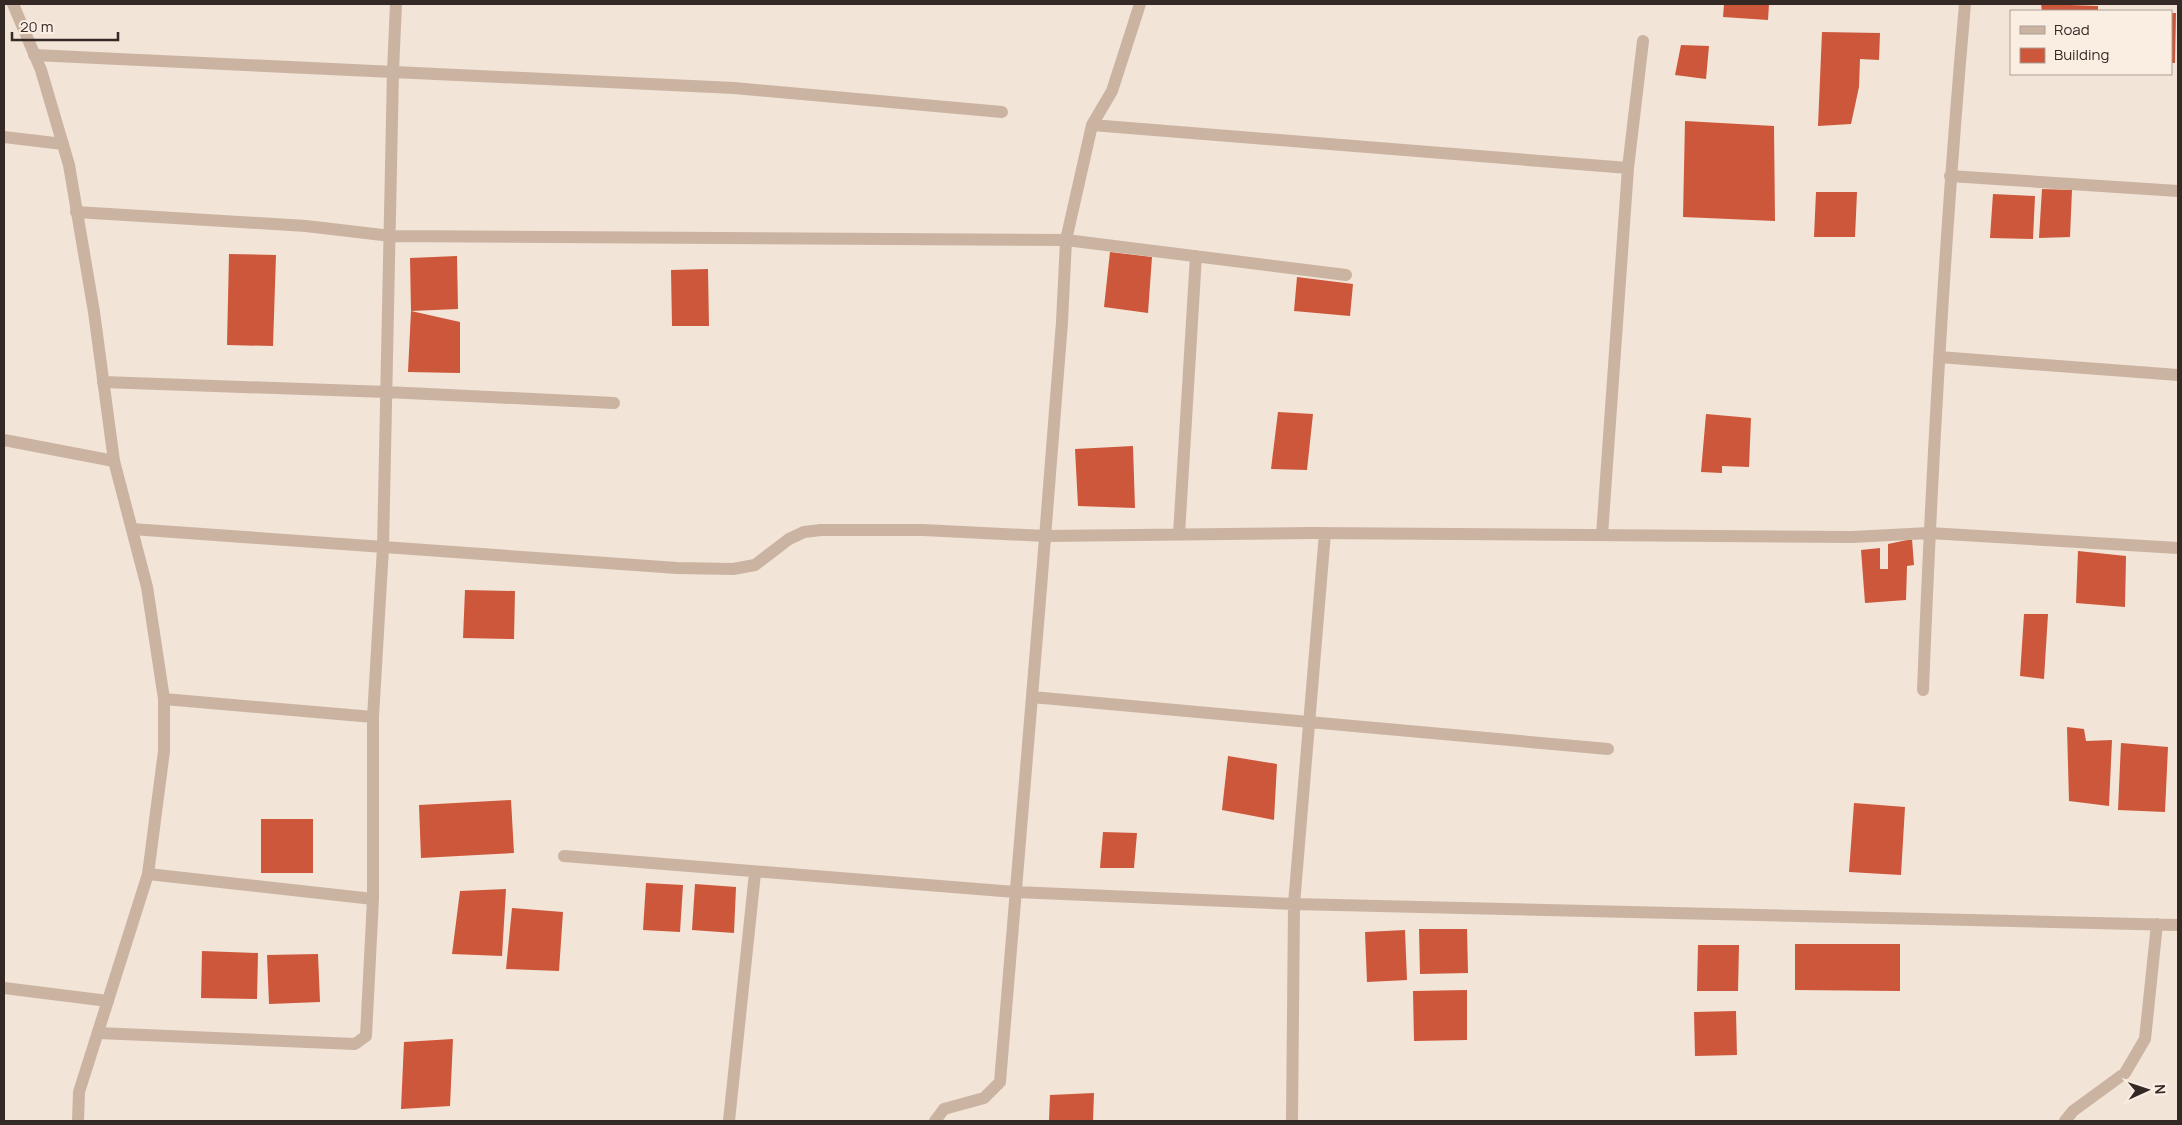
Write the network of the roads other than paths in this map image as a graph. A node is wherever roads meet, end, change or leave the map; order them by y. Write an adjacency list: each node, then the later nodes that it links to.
1 (13, 4): 6 (street)
2 (396, 4): 7 (street)
3 (1140, 4): 9 (street)
4 (1965, 4): 13 (street)
5 (1643, 40): 12 (street)
6 (34, 55): 7 (street); 11 (street)
7 (393, 71): 8 (street); 16 (street)
8 (1002, 112)
9 (1092, 125): 12 (street); 17 (street)
10 (4, 137): 11 (street)
11 (63, 144): 15 (street)
12 (1628, 168): 31 (street)
13 (1950, 176): 14 (street); 20 (street)
14 (2178, 190)
15 (76, 212): 16 (street); 22 (street)
16 (391, 236): 17 (street); 23 (street)
17 (1066, 240): 18 (street); 32 (street)
18 (1196, 256): 19 (street); 30 (street)
19 (1346, 275)
20 (1938, 357): 21 (street); 29 (street)
21 (2178, 375)
22 (103, 382): 23 (street); 26 (street)
23 (387, 392): 24 (street); 33 (street)
24 (614, 403)
25 (4, 440): 26 (street)
26 (114, 461): 27 (street)
27 (132, 529): 33 (street); 37 (street)
28 (1325, 533): 30 (street); 31 (street); 39 (street)
29 (1929, 533): 31 (street); 34 (street); 35 (street)
30 (1179, 534): 32 (street)
31 (1602, 535)
32 (1045, 536): 33 (street); 36 (street)
33 (383, 548): 38 (street)
34 (2178, 548)
35 (1923, 690)
36 (1032, 697): 39 (street); 44 (street)
37 (164, 699): 38 (street); 43 (street)
38 (373, 717): 45 (street)
39 (1309, 720): 40 (street); 46 (street)
40 (1608, 748)
41 (564, 856): 42 (street)
42 (755, 873): 44 (street); 53 (street)
43 (148, 874): 45 (street); 50 (street)
44 (1015, 892): 46 (street); 54 (street)
45 (373, 899): 51 (street)
46 (1294, 904): 47 (street); 55 (street)
47 (2157, 924): 48 (street); 56 (street)
48 (2178, 926)
49 (4, 988): 50 (street)
50 (108, 1001): 51 (street)
51 (98, 1033): 52 (street)
52 (78, 1121)
53 (729, 1121)
54 (935, 1121)
55 (1292, 1121)
56 (2065, 1121)

